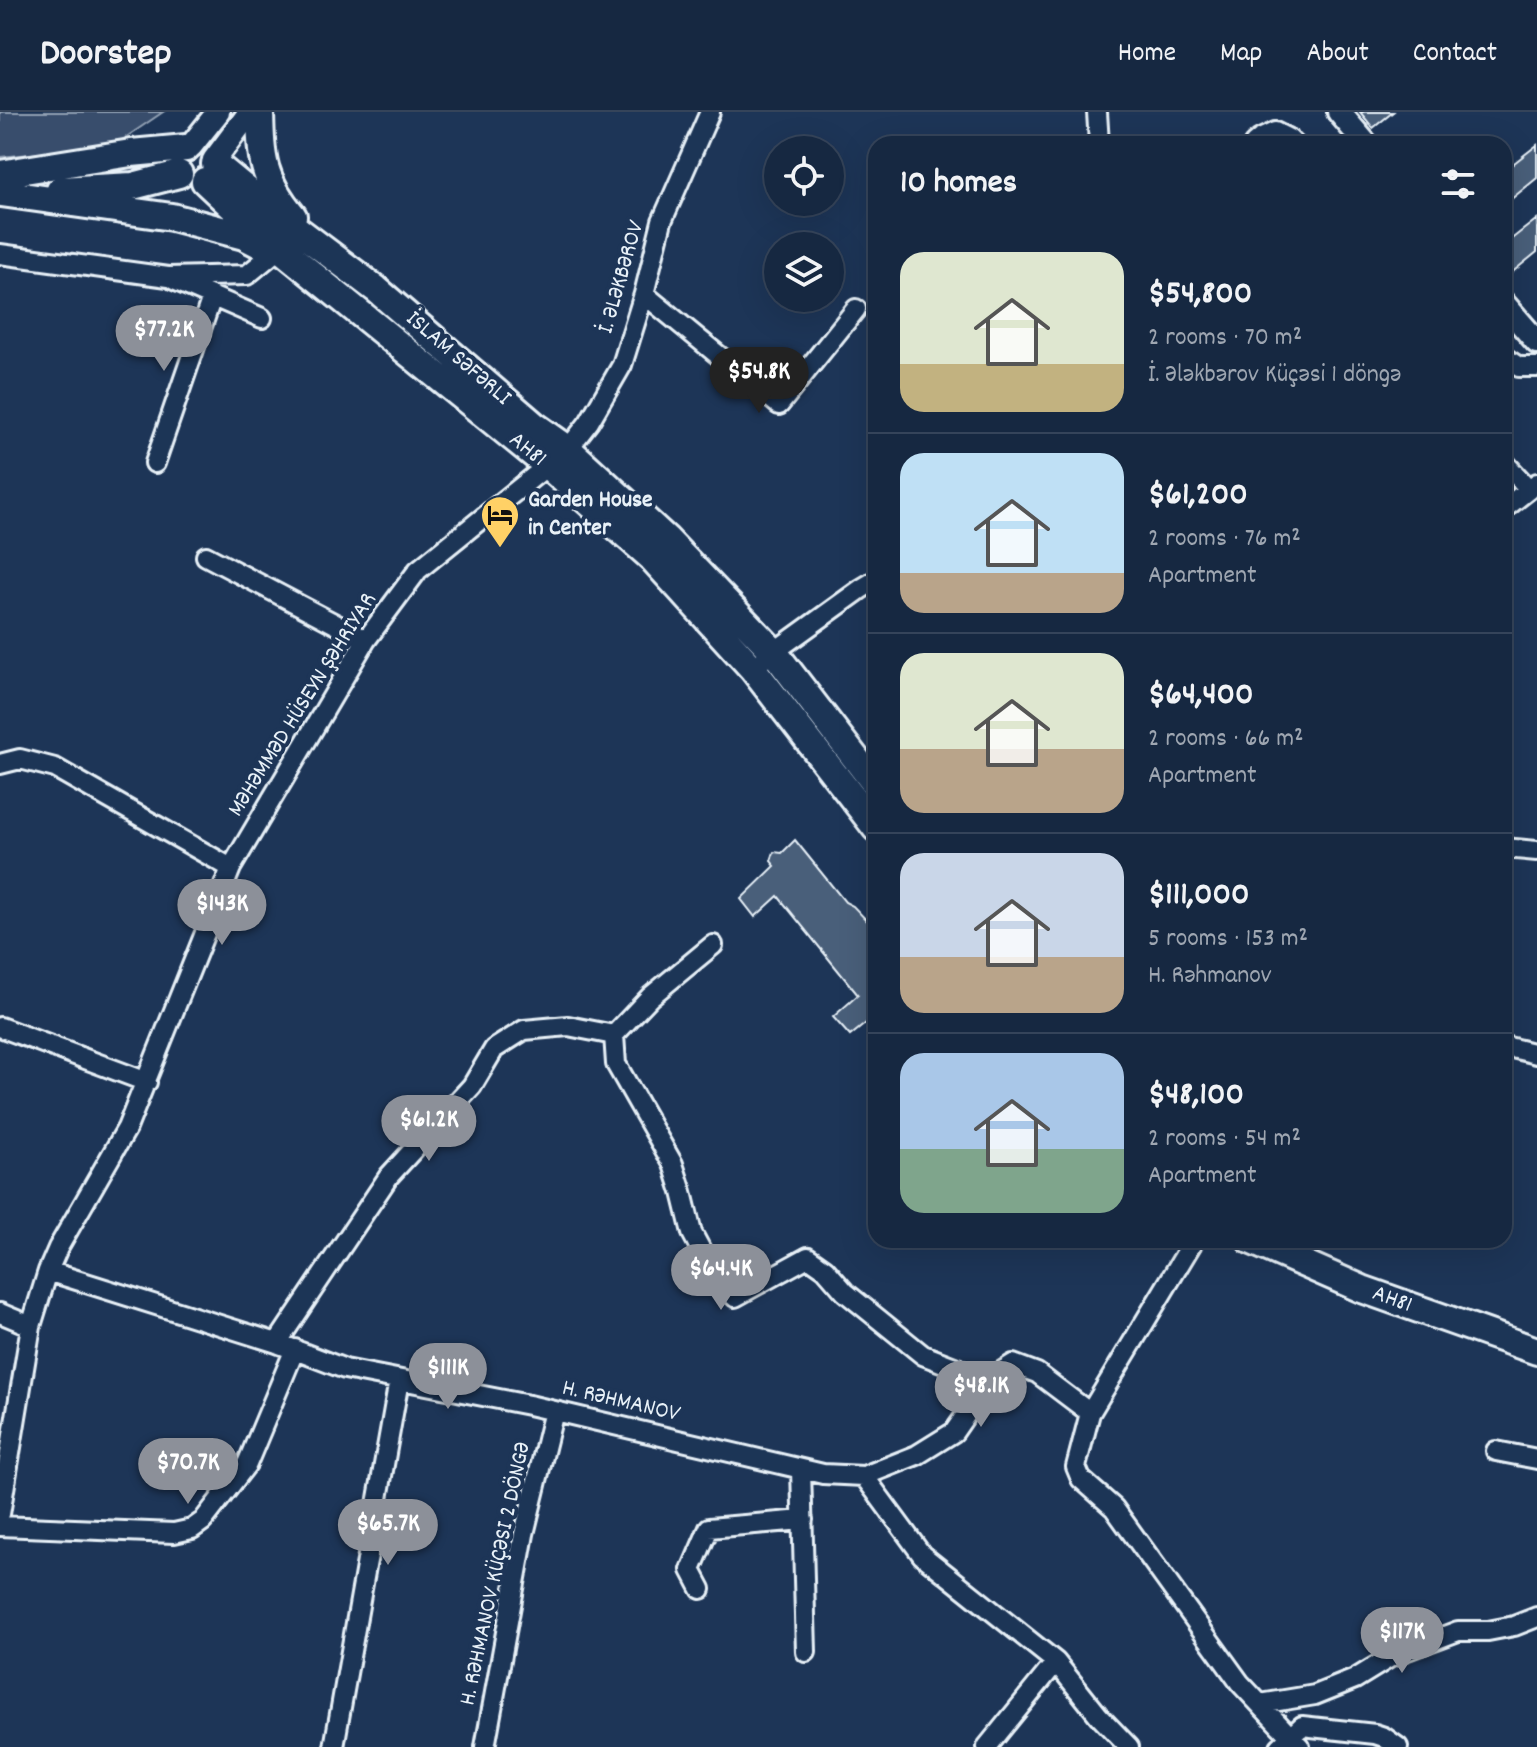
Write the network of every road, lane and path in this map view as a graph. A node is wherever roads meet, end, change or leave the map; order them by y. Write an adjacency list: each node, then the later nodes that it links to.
1 (218, 112): 9 (main road)
2 (250, 112): 10 (main road)
3 (260, 112): 13 (highway)
4 (710, 112): 17 (street, İ. ƏLƏKBƏROV)
5 (1097, 112): 7 (street)
6 (1339, 112): 8 (main road)
7 (1098, 136)
8 (1359, 136)
9 (188, 147): 10 (highway); 11 (highway); 12 (highway)
10 (211, 168): 11 (highway); 13 (highway, İSLAM SƏFƏRLI); 15 (highway, AH81)
11 (179, 174): 12 (highway)
12 (0, 187): 15 (highway)
13 (319, 246): 23 (highway, İSLAM SƏFƏRLI)
14 (0, 254): 16 (street)
15 (287, 257): 16 (street); 25 (highway, AH81)
16 (168, 277): 18 (street)
17 (644, 294): 19 (street); 23 (street, İ. ƏLƏKBƏROV)
18 (212, 297): 21 (street); 24 (street)
19 (856, 309)
20 (1512, 313): 22 (main road)
21 (262, 318)
22 (1537, 342)
23 (568, 449): 25 (street, MƏHƏMMƏD HÜSEYN ŞƏHRIYAR); 32 (highway, İSLAM SƏFƏRLI)
24 (155, 463)
25 (548, 466): 31 (street, MƏHƏMMƏD HÜSEYN ŞƏHRIYAR); 33 (highway, AH81)
26 (1512, 469): 27 (street)
27 (1533, 486): 28 (street)
28 (1512, 503)
29 (206, 556): 31 (street)
30 (868, 585): 32 (street)
31 (366, 640): 39 (street, MƏHƏMMƏD HÜSEYN ŞƏHRIYAR)
32 (774, 652): 33 (street); 35 (highway, İSLAM SƏFƏRLI)
33 (753, 669): 36 (highway, AH81)
34 (0, 764): 39 (street)
35 (868, 775)
36 (868, 818)
37 (1512, 849): 38 (street)
38 (1537, 851)
39 (231, 868): 45 (street, MƏHƏMMƏD HÜSEYN ŞƏHRIYAR)
40 (713, 945): 42 (street)
41 (0, 1027): 45 (street)
42 (614, 1035): 53 (street); 56 (street)
43 (1512, 1048): 44 (street)
44 (1537, 1054)
45 (147, 1082): 49 (street, MƏHƏMMƏD HÜSEYN ŞƏHRIYAR)
46 (1189, 1248): 58 (street)
47 (1268, 1248): 54 (highway, AH81)
48 (1311, 1248): 52 (highway)
49 (48, 1271): 51 (street, MƏHƏMMƏD HÜSEYN ŞƏHRIYAR); 53 (street, H. RƏHMANOV)
50 (0, 1313): 51 (street)
51 (31, 1326): 63 (street, MƏHƏMMƏD HÜSEYN ŞƏHRIYAR)
52 (1537, 1335)
53 (286, 1346): 55 (street, H. RƏHMANOV); 65 (street)
54 (1537, 1351)
55 (399, 1380): 57 (street, H. RƏHMANOV); 72 (street)
56 (988, 1380): 58 (street); 62 (street)
57 (554, 1411): 61 (street, H. RƏHMANOV); 73 (street, H. RƏHMANOV KÜÇƏSI 2 DÖNGƏ)
58 (1090, 1413): 70 (street)
59 (1496, 1451): 60 (street)
60 (1537, 1459)
61 (801, 1469): 62 (street, H. RƏHMANOV); 64 (street)
62 (864, 1476): 69 (street)
63 (0, 1514)
64 (803, 1520): 66 (street); 68 (street)
65 (0, 1526)
66 (701, 1589)
67 (1537, 1617): 70 (street)
68 (806, 1652)
69 (1056, 1662): 74 (street); 75 (street)
70 (1260, 1704): 71 (street)
71 (1290, 1743): 76 (street)
72 (334, 1747)
73 (485, 1747)
74 (987, 1747)
75 (1129, 1747)
76 (1398, 1747)

